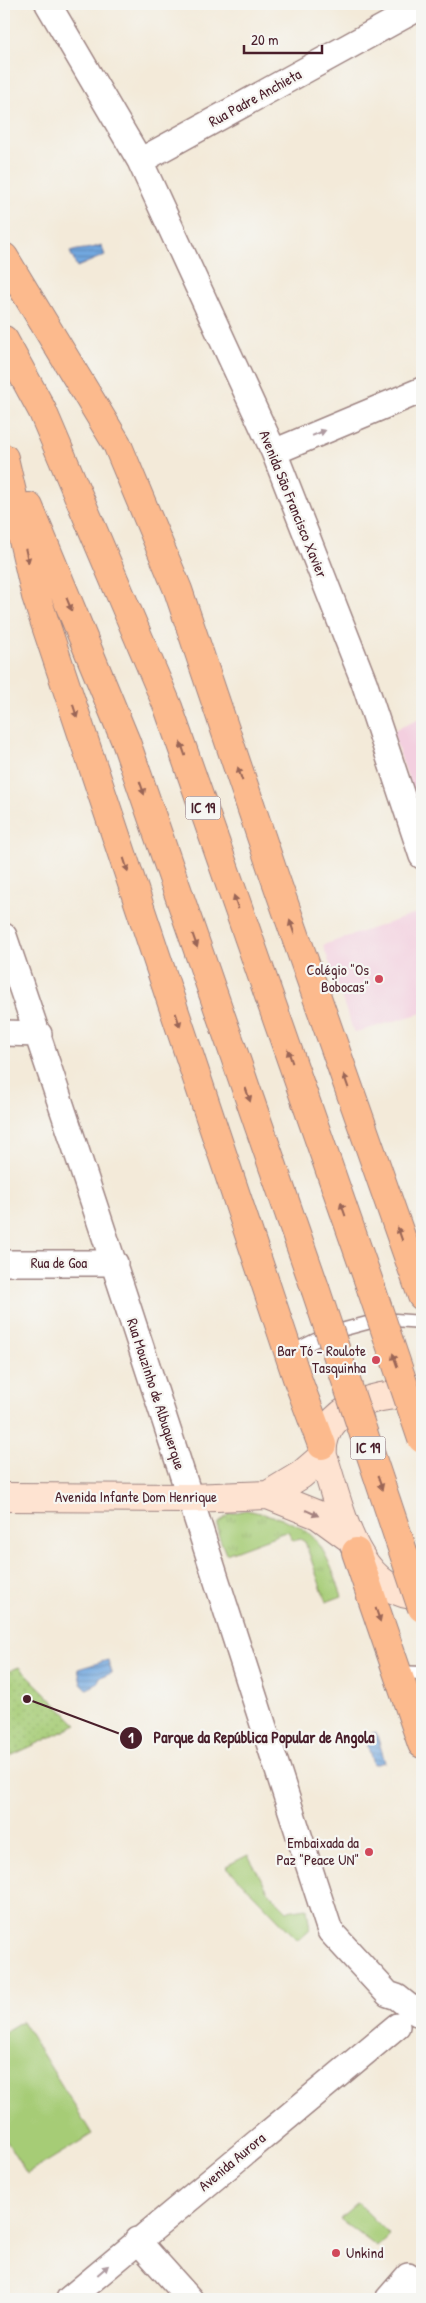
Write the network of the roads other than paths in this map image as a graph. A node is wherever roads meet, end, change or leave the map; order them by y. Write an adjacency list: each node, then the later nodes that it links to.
1 (48, 4): 3 (street, Avenida São Francisco Xavier)
2 (422, 6): 3 (street, Rua Padre Anchieta)
3 (140, 161): 8 (street, Avenida São Francisco Xavier)
4 (4, 256): 16 (highway, one-way to 4)
5 (4, 340): 20 (highway, IC 19, one-way to 5, bridge)
6 (422, 390): 8 (street, one-way to 6)
7 (4, 446): 27 (highway, IC 19, one-way to 27, bridge)
8 (274, 452): 10 (street, Avenida São Francisco Xavier)
9 (4, 458): 18 (highway, one-way to 18)
10 (422, 856)
11 (4, 936): 13 (street, Rua Mouzinho de Albuquerque)
12 (4, 1032): 13 (street)
13 (39, 1034): 15 (street, Rua Mouzinho de Albuquerque)
14 (4, 1263): 15 (street, Rua de Goa)
15 (115, 1263): 24 (street, Rua Mouzinho de Albuquerque)
16 (422, 1296)
17 (422, 1322): 18 (lane)
18 (289, 1354): 21 (highway)
19 (422, 1396): 21 (street)
20 (422, 1439)
21 (323, 1451): 22 (street, Avenida Infante Dom Henrique); 25 (street)
22 (268, 1495): 24 (street, Avenida Infante Dom Henrique); 25 (street, Avenida Infante Dom Henrique, one-way to 25)
23 (4, 1497): 24 (street, Avenida Infante Dom Henrique)
24 (190, 1498): 30 (street, Rua Mouzinho de Albuquerque)
25 (354, 1545): 26 (street); 28 (highway, one-way to 28)
26 (422, 1596)
27 (422, 1608)
28 (410, 1672): 29 (highway)
29 (422, 1744)
30 (422, 2007)
31 (397, 2026): 32 (street, Avenida Aurora)
32 (138, 2240): 34 (street, Avenida Aurora, one-way to 32); 35 (street)
33 (422, 2290): 36 (street)
34 (69, 2299)
35 (190, 2299)
36 (388, 2299)

